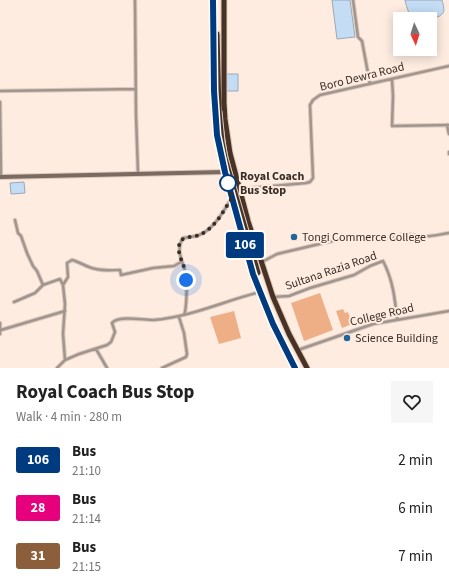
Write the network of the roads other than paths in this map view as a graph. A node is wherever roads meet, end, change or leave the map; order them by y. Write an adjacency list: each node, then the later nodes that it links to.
1 (135, 0): 9 (street)
2 (213, 0): 14 (highway)
3 (217, 0): 23 (highway, bridge)
4 (224, 0): 17 (highway)
5 (353, 0): 8 (street)
6 (449, 66): 7 (street, Boro Dewra Road)
7 (392, 80): 8 (street, Boro Dewra Road); 12 (street)
8 (370, 84): 17 (street, Boro Dewra Road)
9 (136, 89): 10 (street); 15 (street)
10 (0, 91)
11 (0, 102): 16 (street)
12 (448, 125): 13 (street)
13 (449, 134)
14 (225, 172): 15 (street); 18 (highway)
15 (138, 174): 16 (street)
16 (0, 177)
17 (240, 189): 22 (highway)
18 (232, 198): 21 (street); 26 (highway)
19 (15, 220): 24 (street)
20 (449, 233): 22 (street)
21 (182, 262): 25 (street); 31 (street)
22 (261, 262): 27 (highway)
23 (258, 273)
24 (43, 285): 25 (street); 28 (street)
25 (63, 285): 29 (street)
26 (260, 292): 31 (street); 43 (highway)
27 (273, 297): 33 (street, Sultana Razia Road); 38 (highway)
28 (14, 302)
29 (65, 311): 35 (street); 39 (street)
30 (449, 311): 33 (street, College Road)
31 (184, 315): 32 (street)
32 (179, 317): 37 (street); 42 (street)
33 (397, 319): 38 (street, College Road)
34 (0, 324): 35 (street)
35 (1, 330): 36 (street)
36 (0, 334)
37 (96, 349): 39 (street); 41 (street)
38 (298, 350): 44 (highway)
39 (65, 360): 40 (street)
40 (57, 368)
41 (107, 368)
42 (162, 368)
43 (295, 368)
44 (307, 368)

